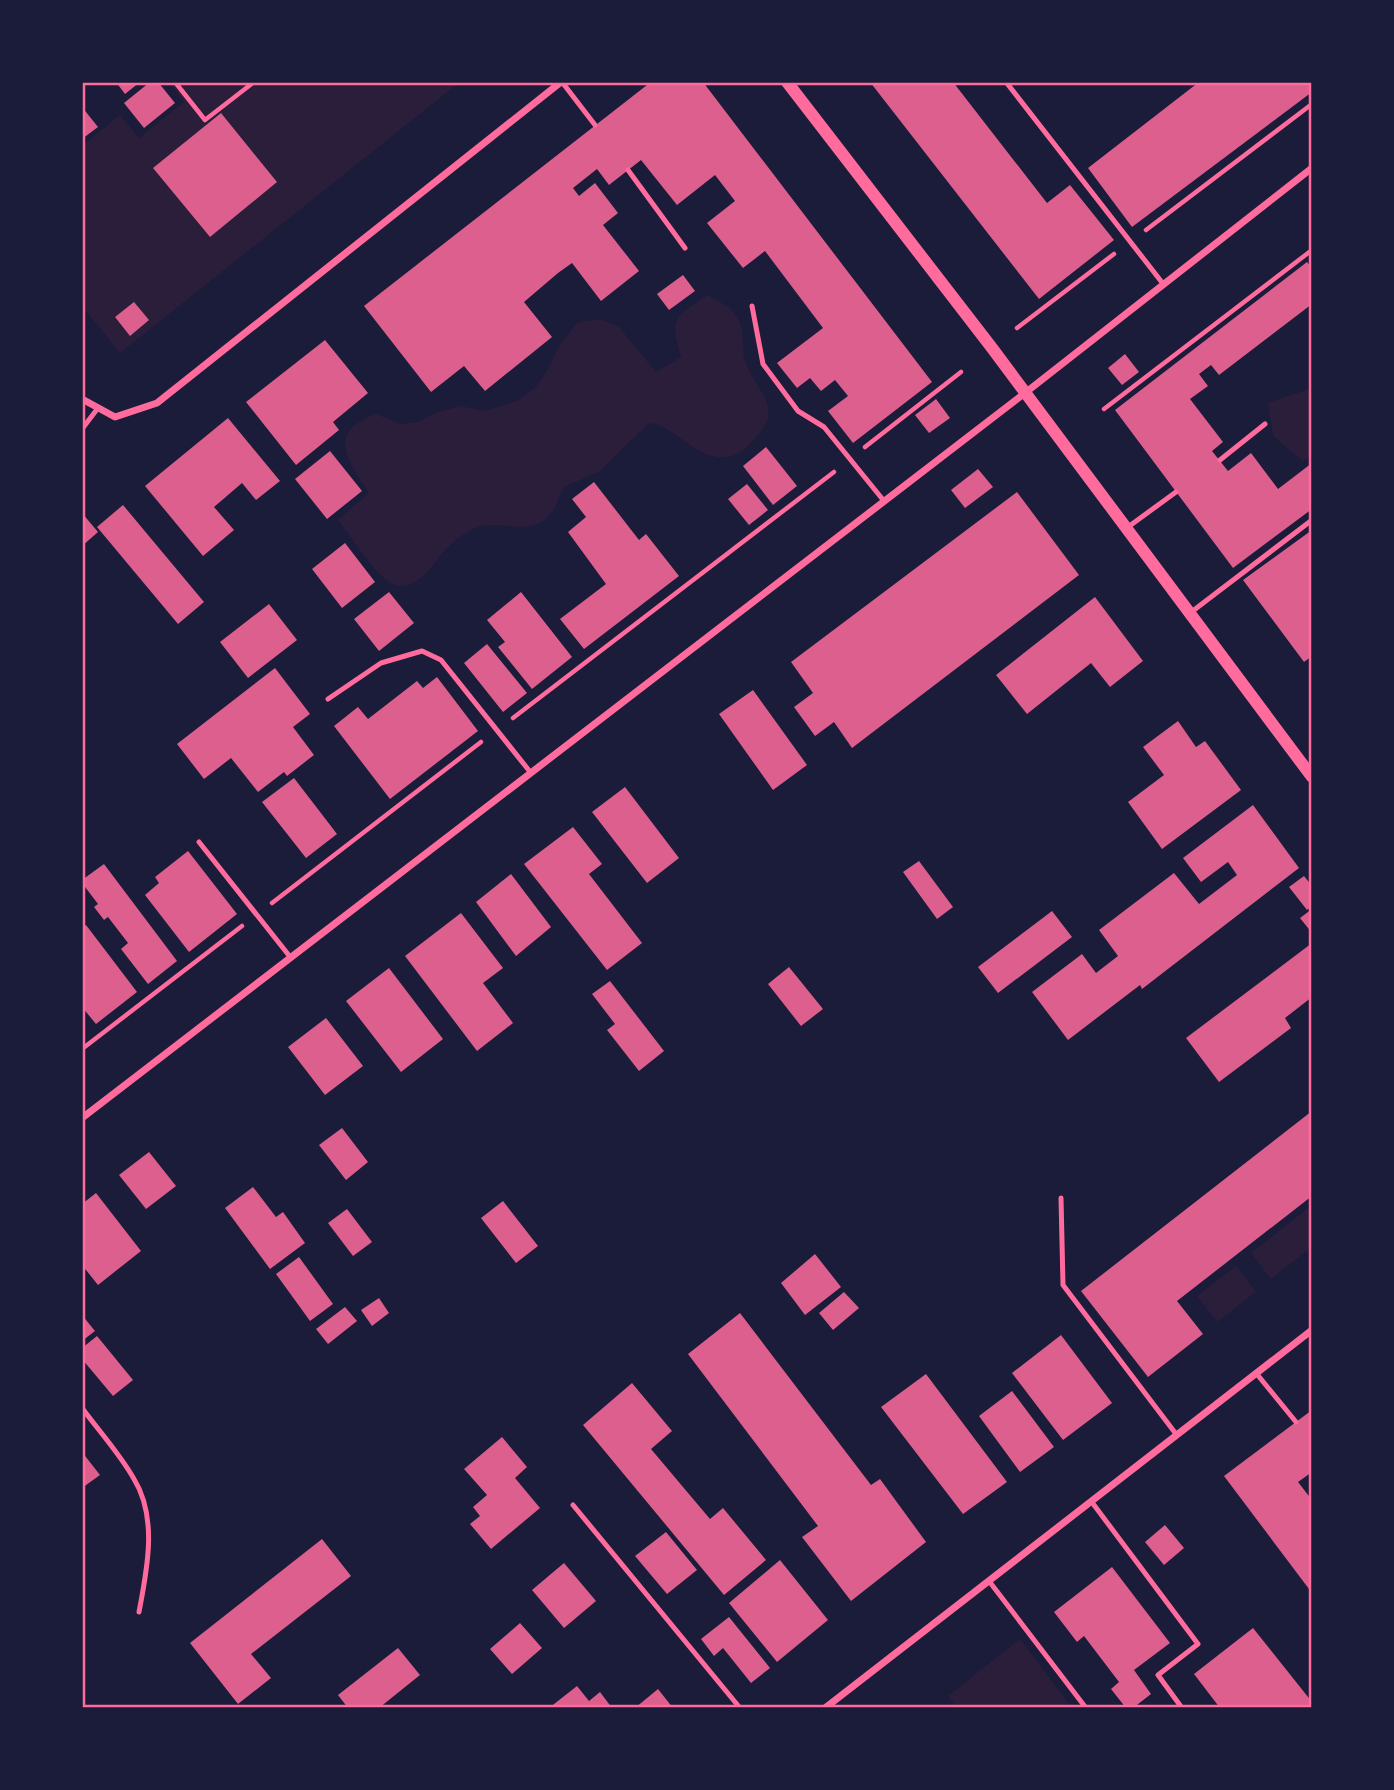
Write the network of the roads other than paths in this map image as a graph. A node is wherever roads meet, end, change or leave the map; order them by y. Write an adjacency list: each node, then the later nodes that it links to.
1 (561, 82): 4 (lane); 12 (street)
2 (787, 82): 10 (street)
3 (1006, 82): 8 (lane)
4 (594, 125)
5 (1312, 168): 8 (street)
6 (628, 170): 7 (lane)
7 (685, 248)
8 (1164, 285): 10 (street)
9 (752, 306): 17 (lane)
10 (1025, 393): 17 (street); 19 (street)
11 (82, 399): 12 (street)
12 (97, 408): 14 (lane)
13 (1265, 424): 15 (lane)
14 (82, 429)
15 (1220, 460)
16 (1176, 492): 19 (lane)
17 (884, 500): 22 (street)
18 (1312, 520): 20 (lane)
19 (1127, 528): 20 (street)
20 (1189, 612): 23 (street)
21 (328, 699): 22 (lane)
22 (531, 773): 25 (street)
23 (1312, 777)
24 (199, 842): 25 (lane)
25 (291, 958): 26 (street)
26 (82, 1118)
27 (1061, 1198): 32 (lane)
28 (1312, 1330): 29 (street)
29 (1256, 1373): 31 (lane); 32 (street)
30 (82, 1408): 36 (lane)
31 (1296, 1422)
32 (1176, 1434): 33 (street)
33 (1091, 1502): 35 (street); 40 (lane)
34 (573, 1505): 37 (lane)
35 (989, 1581): 38 (street); 39 (lane)
36 (139, 1612)
37 (740, 1708)
38 (825, 1708)
39 (1086, 1708)
40 (1182, 1708)

